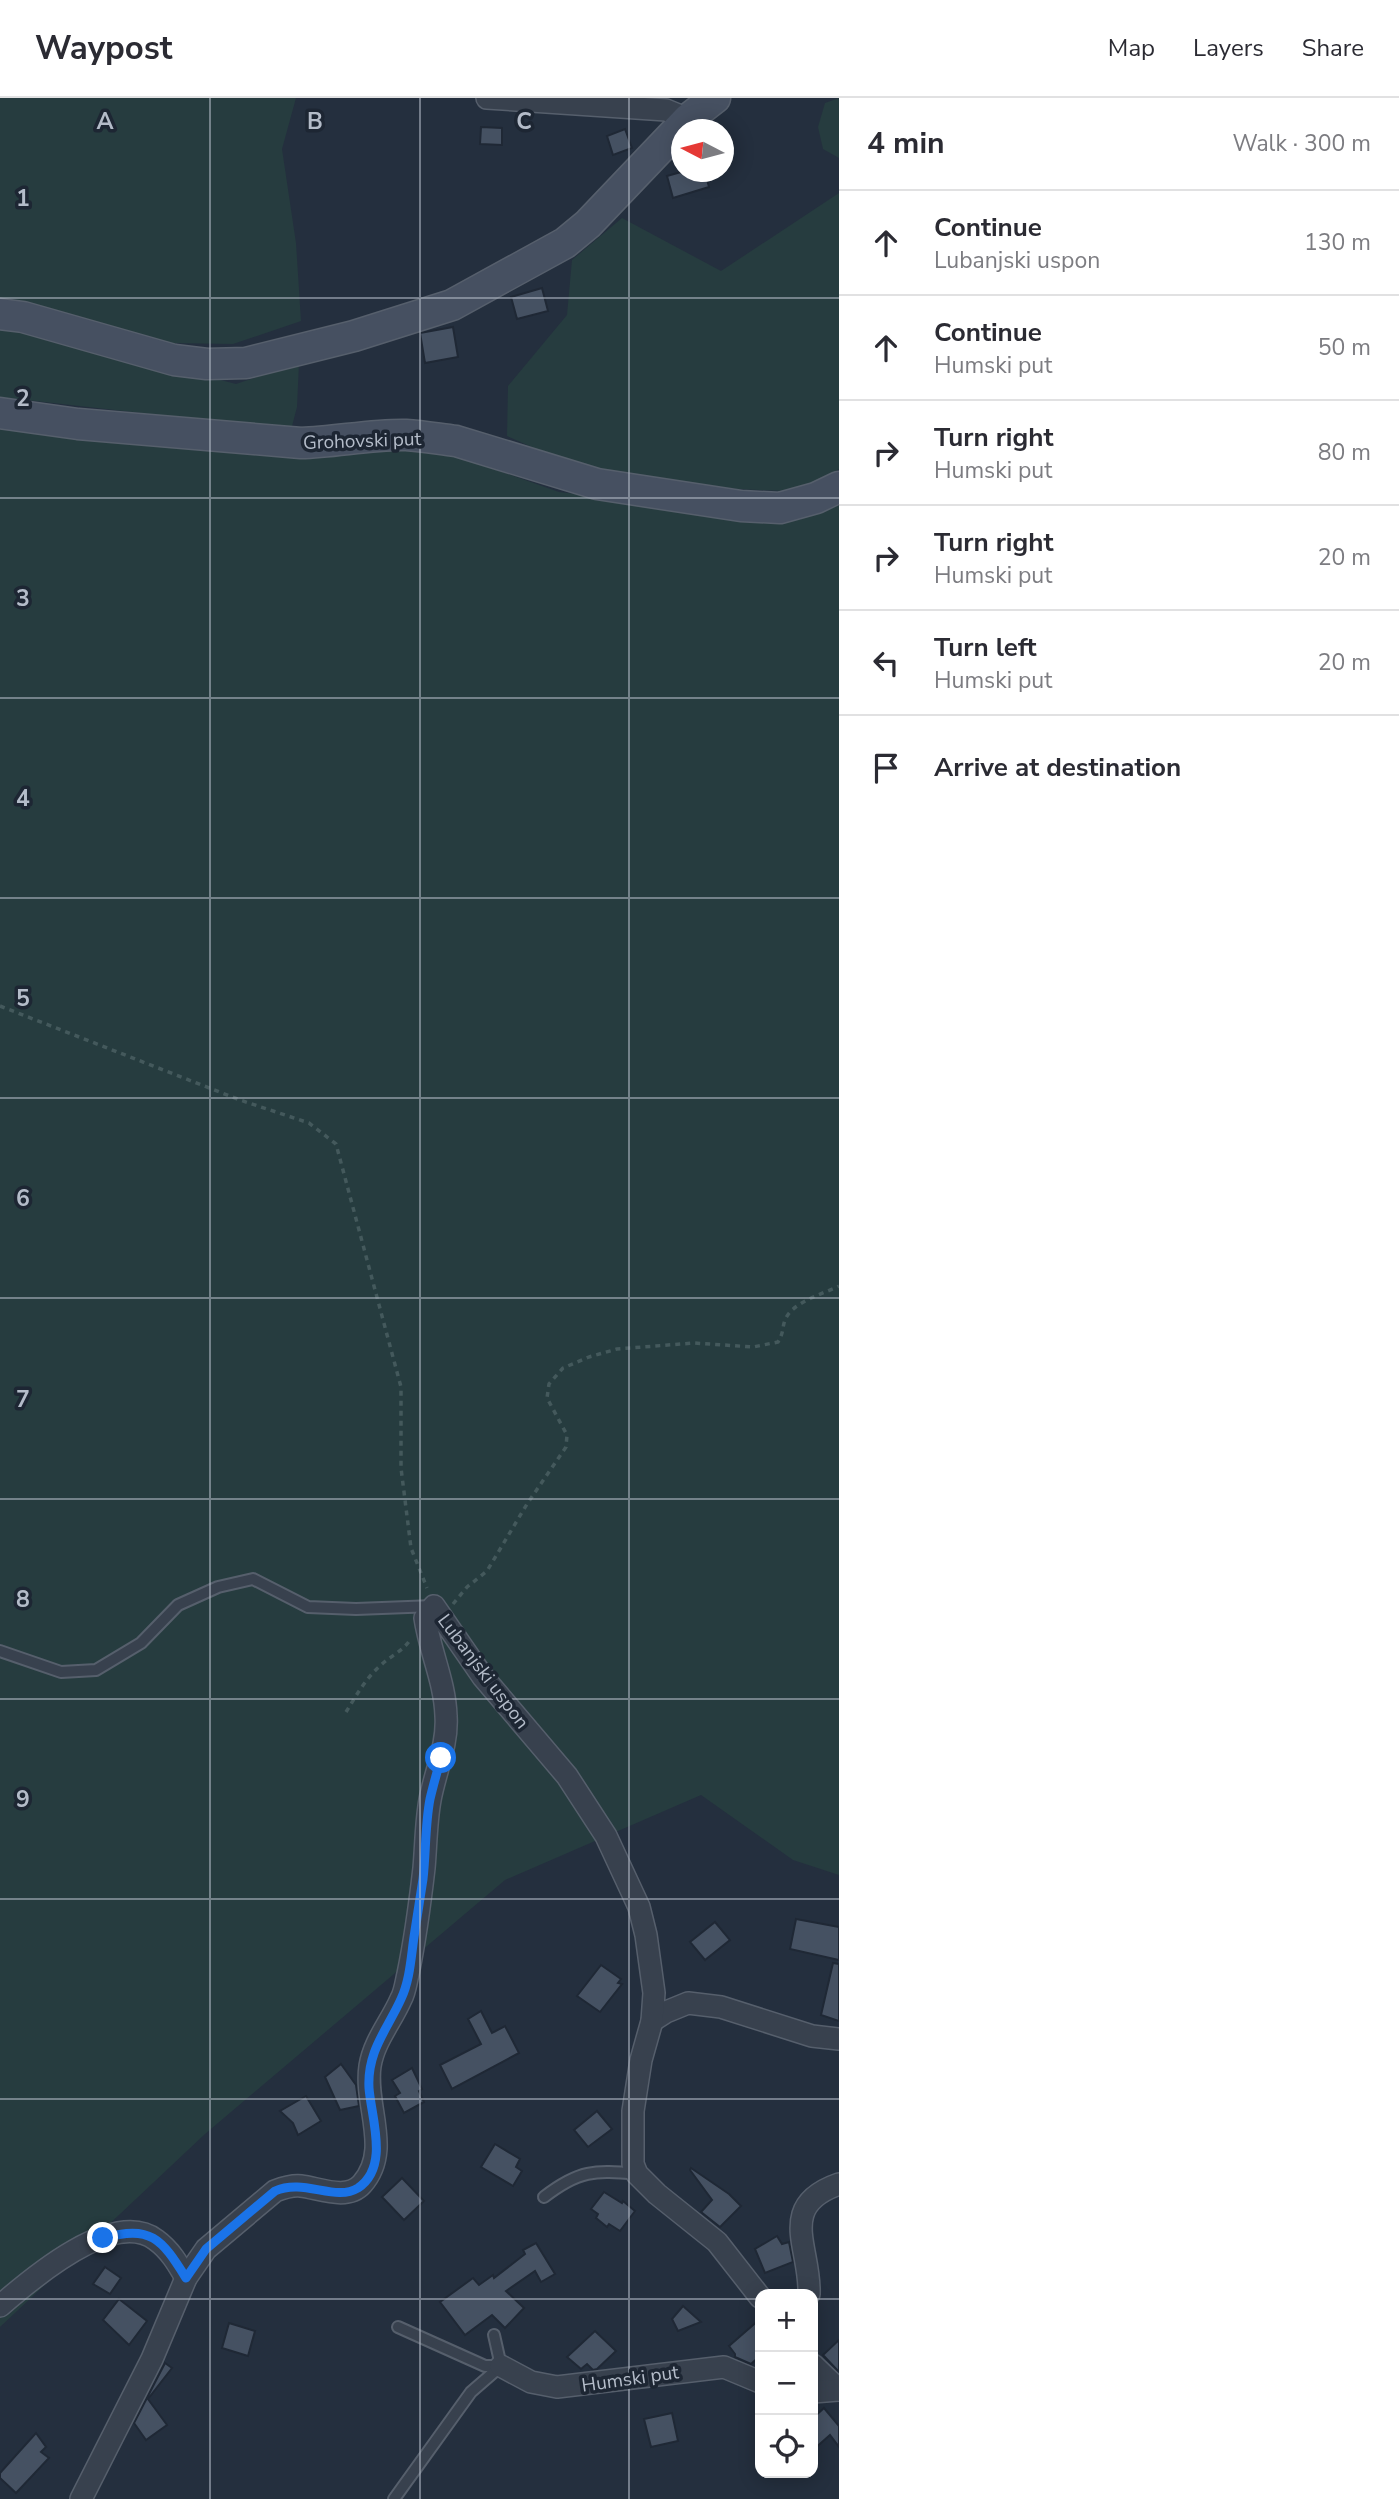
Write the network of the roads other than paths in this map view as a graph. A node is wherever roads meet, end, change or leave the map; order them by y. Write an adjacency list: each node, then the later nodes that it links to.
1 (487, 98): 3 (street)
2 (715, 98): 3 (main road)
3 (688, 119)
4 (671, 137): 5 (main road)
5 (0, 314)
6 (0, 413): 7 (main road, Grohovski put)
7 (839, 487)
8 (434, 1614): 9 (lane); 10 (street, Lubanjski uspon); 15 (street, Lubanjski uspon)
9 (0, 1651)
10 (652, 2021): 11 (street); 12 (street, Lubanjski uspon)
11 (839, 2039)
12 (637, 2174): 14 (lane); 17 (street)
13 (839, 2184): 16 (street)
14 (544, 2197)
15 (186, 2278): 18 (street); 26 (street)
16 (809, 2289)
17 (755, 2291)
18 (0, 2305)
19 (398, 2327): 21 (lane)
20 (494, 2335): 21 (lane)
21 (501, 2366): 23 (street, Humski put); 27 (lane)
22 (818, 2370): 24 (street)
23 (755, 2380)
24 (839, 2390): 25 (street)
25 (818, 2392)
26 (81, 2499)
27 (394, 2499)

